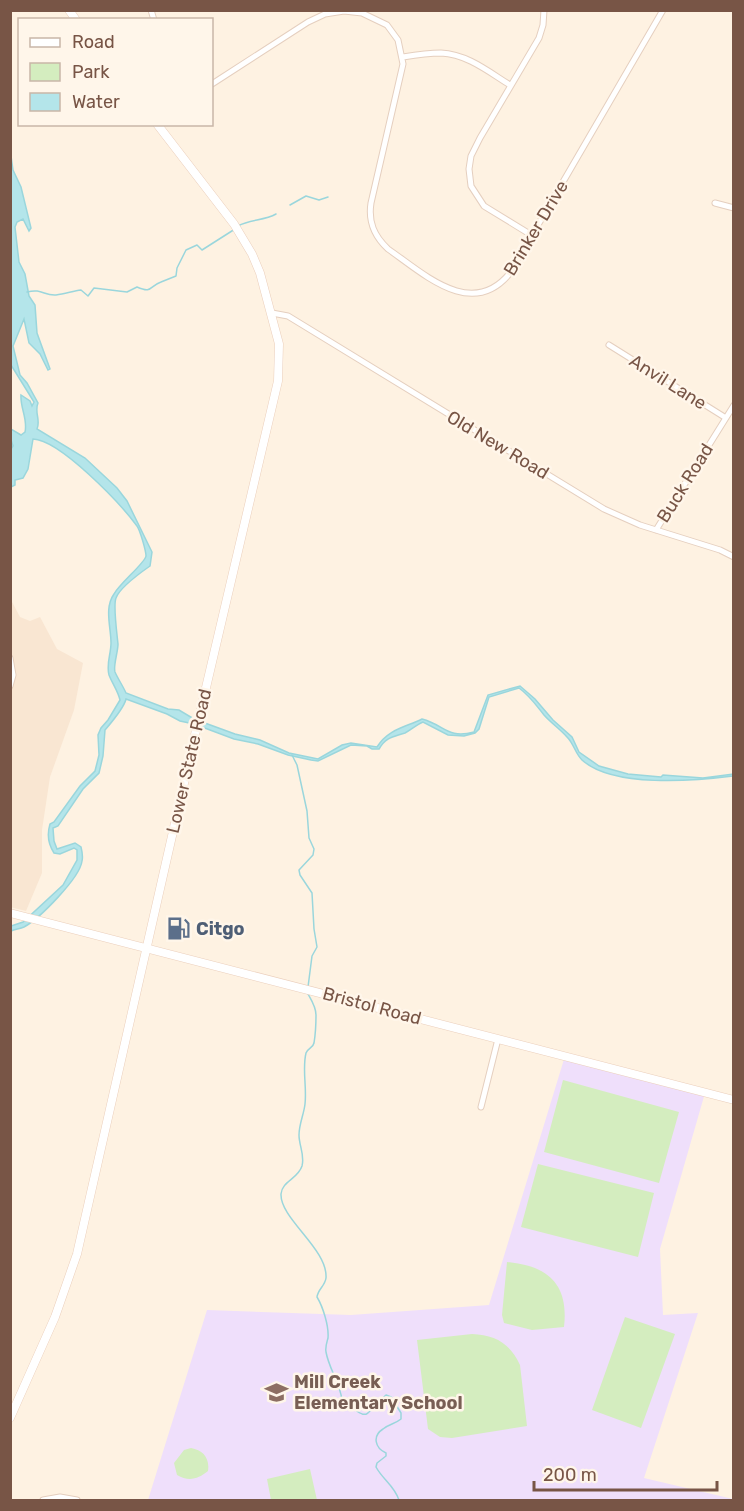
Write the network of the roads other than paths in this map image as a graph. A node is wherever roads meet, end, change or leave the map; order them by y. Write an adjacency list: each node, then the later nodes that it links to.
1 (544, 10): 6 (street)
2 (663, 10): 10 (street, Brinker Drive)
3 (319, 13): 4 (street); 5 (street)
4 (403, 57): 6 (street); 10 (street, Brinker Drive)
5 (213, 83)
6 (510, 85): 10 (street)
7 (160, 126): 11 (main road, Lower State Road)
8 (715, 204): 9 (street)
9 (734, 208)
10 (532, 236)
11 (272, 313): 15 (street, Old New Road); 20 (main road, Lower State Road)
12 (609, 345): 14 (street, Anvil Lane)
13 (734, 405): 14 (street, Buck Road)
14 (726, 418): 15 (street, Buck Road)
15 (656, 530): 16 (street, Old New Road)
16 (734, 556)
17 (10, 658): 18 (street)
18 (10, 686)
19 (10, 913): 20 (main road, Bristol Road)
20 (147, 947): 21 (main road, Bristol Road); 24 (main road, Lower State Road)
21 (498, 1039): 22 (main road, Bristol Road); 23 (street)
22 (734, 1100)
23 (481, 1107)
24 (10, 1418)
25 (43, 1500): 26 (street)
26 (77, 1500)

